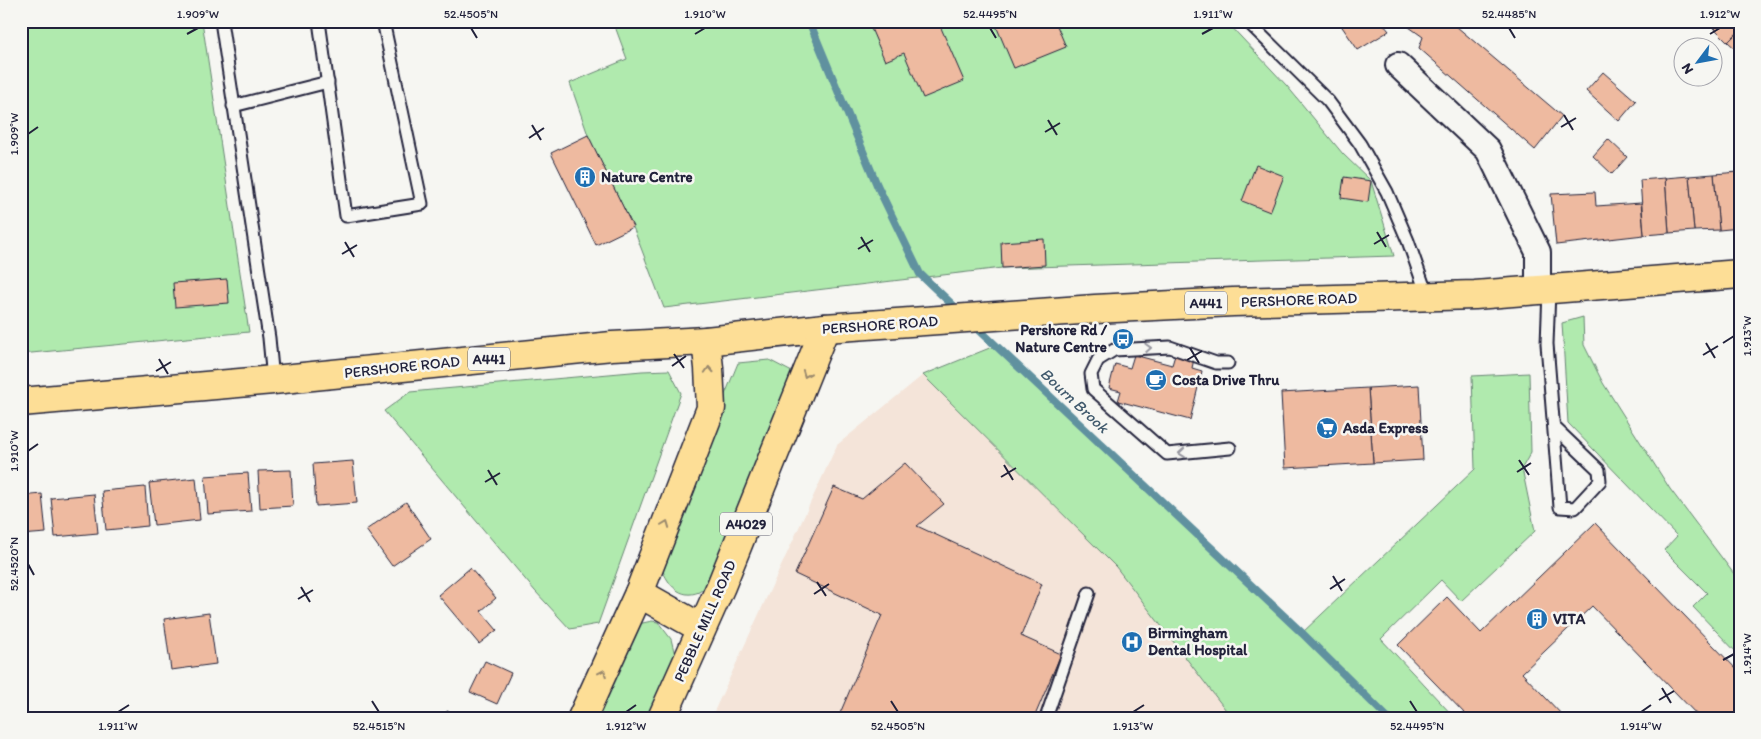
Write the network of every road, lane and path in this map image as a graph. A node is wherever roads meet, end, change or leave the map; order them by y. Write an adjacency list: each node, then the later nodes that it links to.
1 (221, 21): 7 (lane)
2 (319, 21): 6 (lane)
3 (383, 21): 6 (lane)
4 (1247, 21): 10 (lane)
5 (1398, 65): 9 (street)
6 (328, 82): 7 (lane)
7 (234, 106): 14 (lane)
8 (1740, 274): 9 (main road, PERSHORE ROAD / A441)
9 (1544, 290): 10 (main road, PERSHORE ROAD / A441); 16 (lane)
10 (1427, 296): 11 (main road, PERSHORE ROAD / A441)
11 (825, 328): 12 (main road, PERSHORE ROAD / A441); 20 (main road, PEBBLE MILL ROAD / A4029, one-way to 20)
12 (706, 341): 14 (main road, PERSHORE ROAD / A441); 18 (main road, one-way to 12)
13 (1228, 363): 17 (lane, one-way to 13)
14 (273, 380): 15 (main road, PERSHORE ROAD / A441)
15 (21, 402)
16 (1554, 427): 16 (lane)
17 (1230, 448)
18 (639, 593): 20 (main road); 21 (main road, one-way to 18)
19 (1089, 593): 23 (lane)
20 (701, 628): 22 (main road, PEBBLE MILL ROAD / A4029)
21 (582, 718)
22 (662, 718)
23 (1046, 718)

